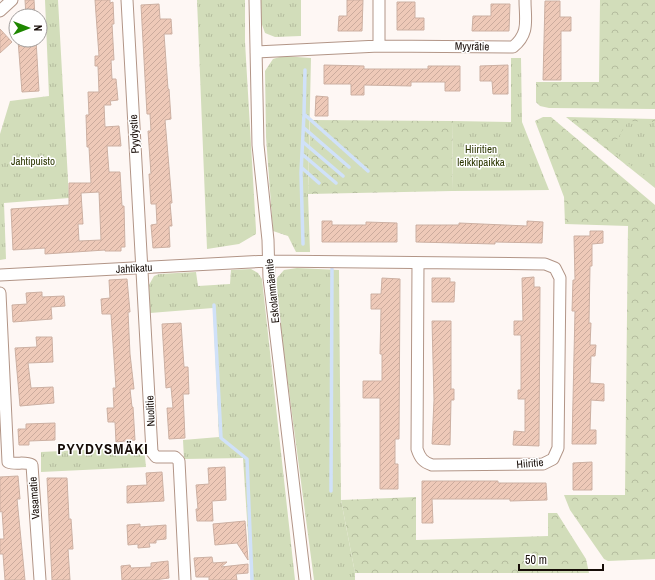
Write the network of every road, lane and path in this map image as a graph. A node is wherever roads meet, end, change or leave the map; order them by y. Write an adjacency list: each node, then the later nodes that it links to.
1 (12, 0): 6 (street)
2 (127, 0): 11 (street, Pyydystie)
3 (255, 0): 8 (street, Eskolanmäentie)
4 (379, 0): 7 (street)
5 (525, 0): 7 (street, Myyrätie)
6 (0, 11)
7 (379, 46): 8 (street, Myyrätie)
8 (256, 52): 9 (street, Eskolanmäentie)
9 (268, 261): 10 (street, Hiiritie); 11 (street, Jahtikatu); 16 (street, Eskolanmäentie)
10 (418, 263): 10 (street, Hiiritie)
11 (142, 268): 12 (street, Jahtikatu); 15 (street, Nuolitie)
12 (0, 275)
13 (0, 293): 14 (street, Vasamatie)
14 (40, 580)
15 (185, 580)
16 (305, 580)

